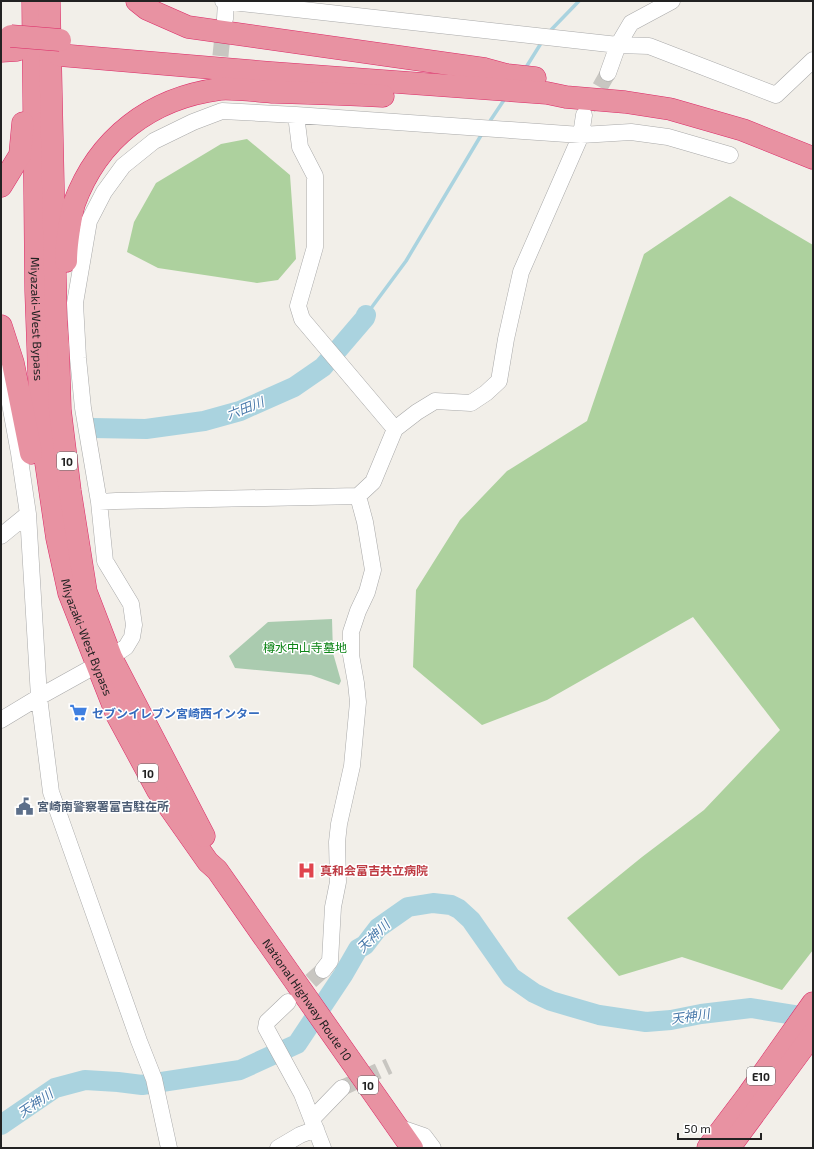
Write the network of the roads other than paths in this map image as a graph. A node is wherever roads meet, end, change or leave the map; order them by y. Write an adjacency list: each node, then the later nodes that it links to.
1 (33, 1): 13 (highway, Miyazaki-West Bypass / 10)
2 (50, 1): 23 (highway, Miyazaki-West Bypass / 10)
3 (137, 1): 12 (highway)
4 (224, 1): 6 (street); 8 (street)
5 (672, 1): 8 (street)
6 (225, 18)
7 (8, 43): 9 (highway, bridge)
8 (618, 44): 10 (street); 11 (street)
9 (60, 47): 12 (highway); 14 (highway)
10 (813, 60)
11 (608, 72)
12 (507, 75): 18 (highway)
13 (35, 85): 21 (highway); 30 (highway, Miyazaki-West Bypass / 10)
14 (566, 97): 20 (highway); 23 (highway)
15 (584, 114): 17 (street)
16 (296, 115): 17 (street); 25 (street); 27 (street)
17 (581, 135): 19 (street); 25 (street)
18 (813, 144)
19 (730, 155)
20 (813, 158)
21 (1, 186)
22 (1, 326): 30 (highway)
23 (58, 345): 31 (highway, Miyazaki-West Bypass / 10)
24 (1, 353): 28 (street)
25 (395, 429): 26 (street)
26 (358, 496): 27 (street); 35 (street)
27 (99, 502): 31 (street)
28 (28, 514): 29 (street); 32 (street)
29 (1, 536)
30 (57, 538): 31 (highway, Miyazaki-West Bypass / 10)
31 (104, 661): 32 (street); 34 (highway, Miyazaki-West Bypass / 10)
32 (39, 697): 33 (street); 42 (street)
33 (1, 720)
34 (217, 870): 41 (highway, National Highway Route 10 / 10)
35 (323, 970)
36 (288, 1002): 40 (street)
37 (813, 1003): 48 (highway, E10)
38 (813, 1034): 49 (highway, E10)
39 (342, 1088): 40 (street)
40 (314, 1124): 43 (street); 44 (street)
41 (398, 1127): 45 (street); 46 (highway, National Highway Route 10 / 10); 47 (street)
42 (168, 1148)
43 (278, 1148)
44 (323, 1148)
45 (402, 1148)
46 (412, 1148)
47 (433, 1148)
48 (708, 1148)
49 (729, 1148)

